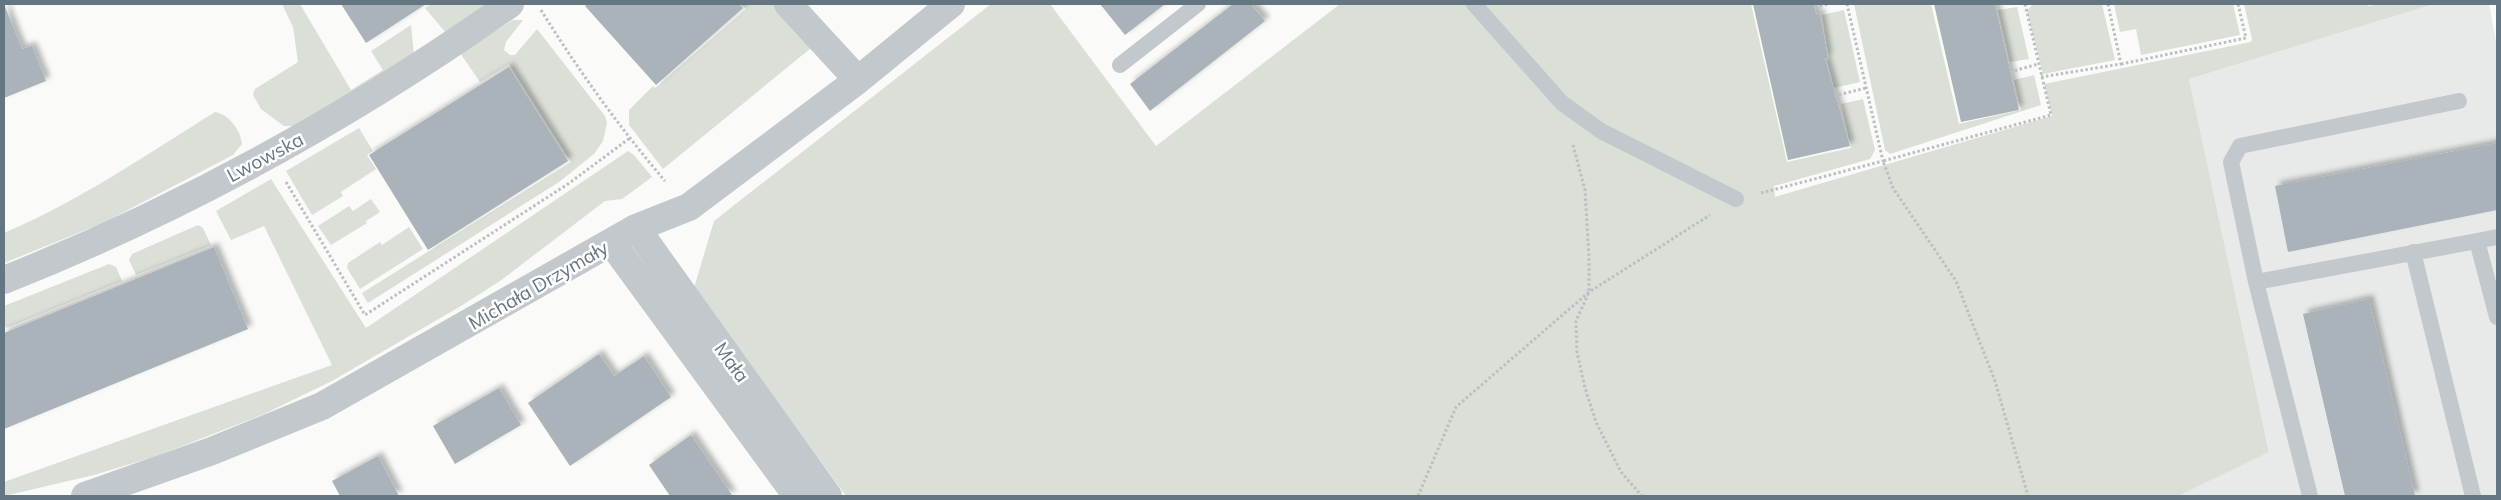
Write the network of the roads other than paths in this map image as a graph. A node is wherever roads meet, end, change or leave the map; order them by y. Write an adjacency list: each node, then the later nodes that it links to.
1 (510, 4): 15 (street, Lwowska)
2 (788, 4): 7 (street)
3 (951, 4): 7 (street, Michała Drzymały)
4 (1198, 4): 6 (lane)
5 (1474, 4): 9 (lane)
6 (1120, 65)
7 (858, 80): 10 (street, Michała Drzymały)
8 (2459, 101): 16 (lane)
9 (1736, 199)
10 (636, 228): 13 (street, Michała Drzymały); 20 (street, Mała)
11 (2497, 236): 12 (lane)
12 (2477, 241): 14 (lane); 17 (lane)
13 (611, 242): 18 (street, Michała Drzymały); 19 (street, Mała)
14 (2413, 252): 16 (lane); 22 (lane)
15 (4, 280)
16 (2256, 282): 21 (lane)
17 (2497, 316)
18 (84, 496)
19 (797, 496)
20 (828, 496)
21 (2310, 496)
22 (2473, 496)

